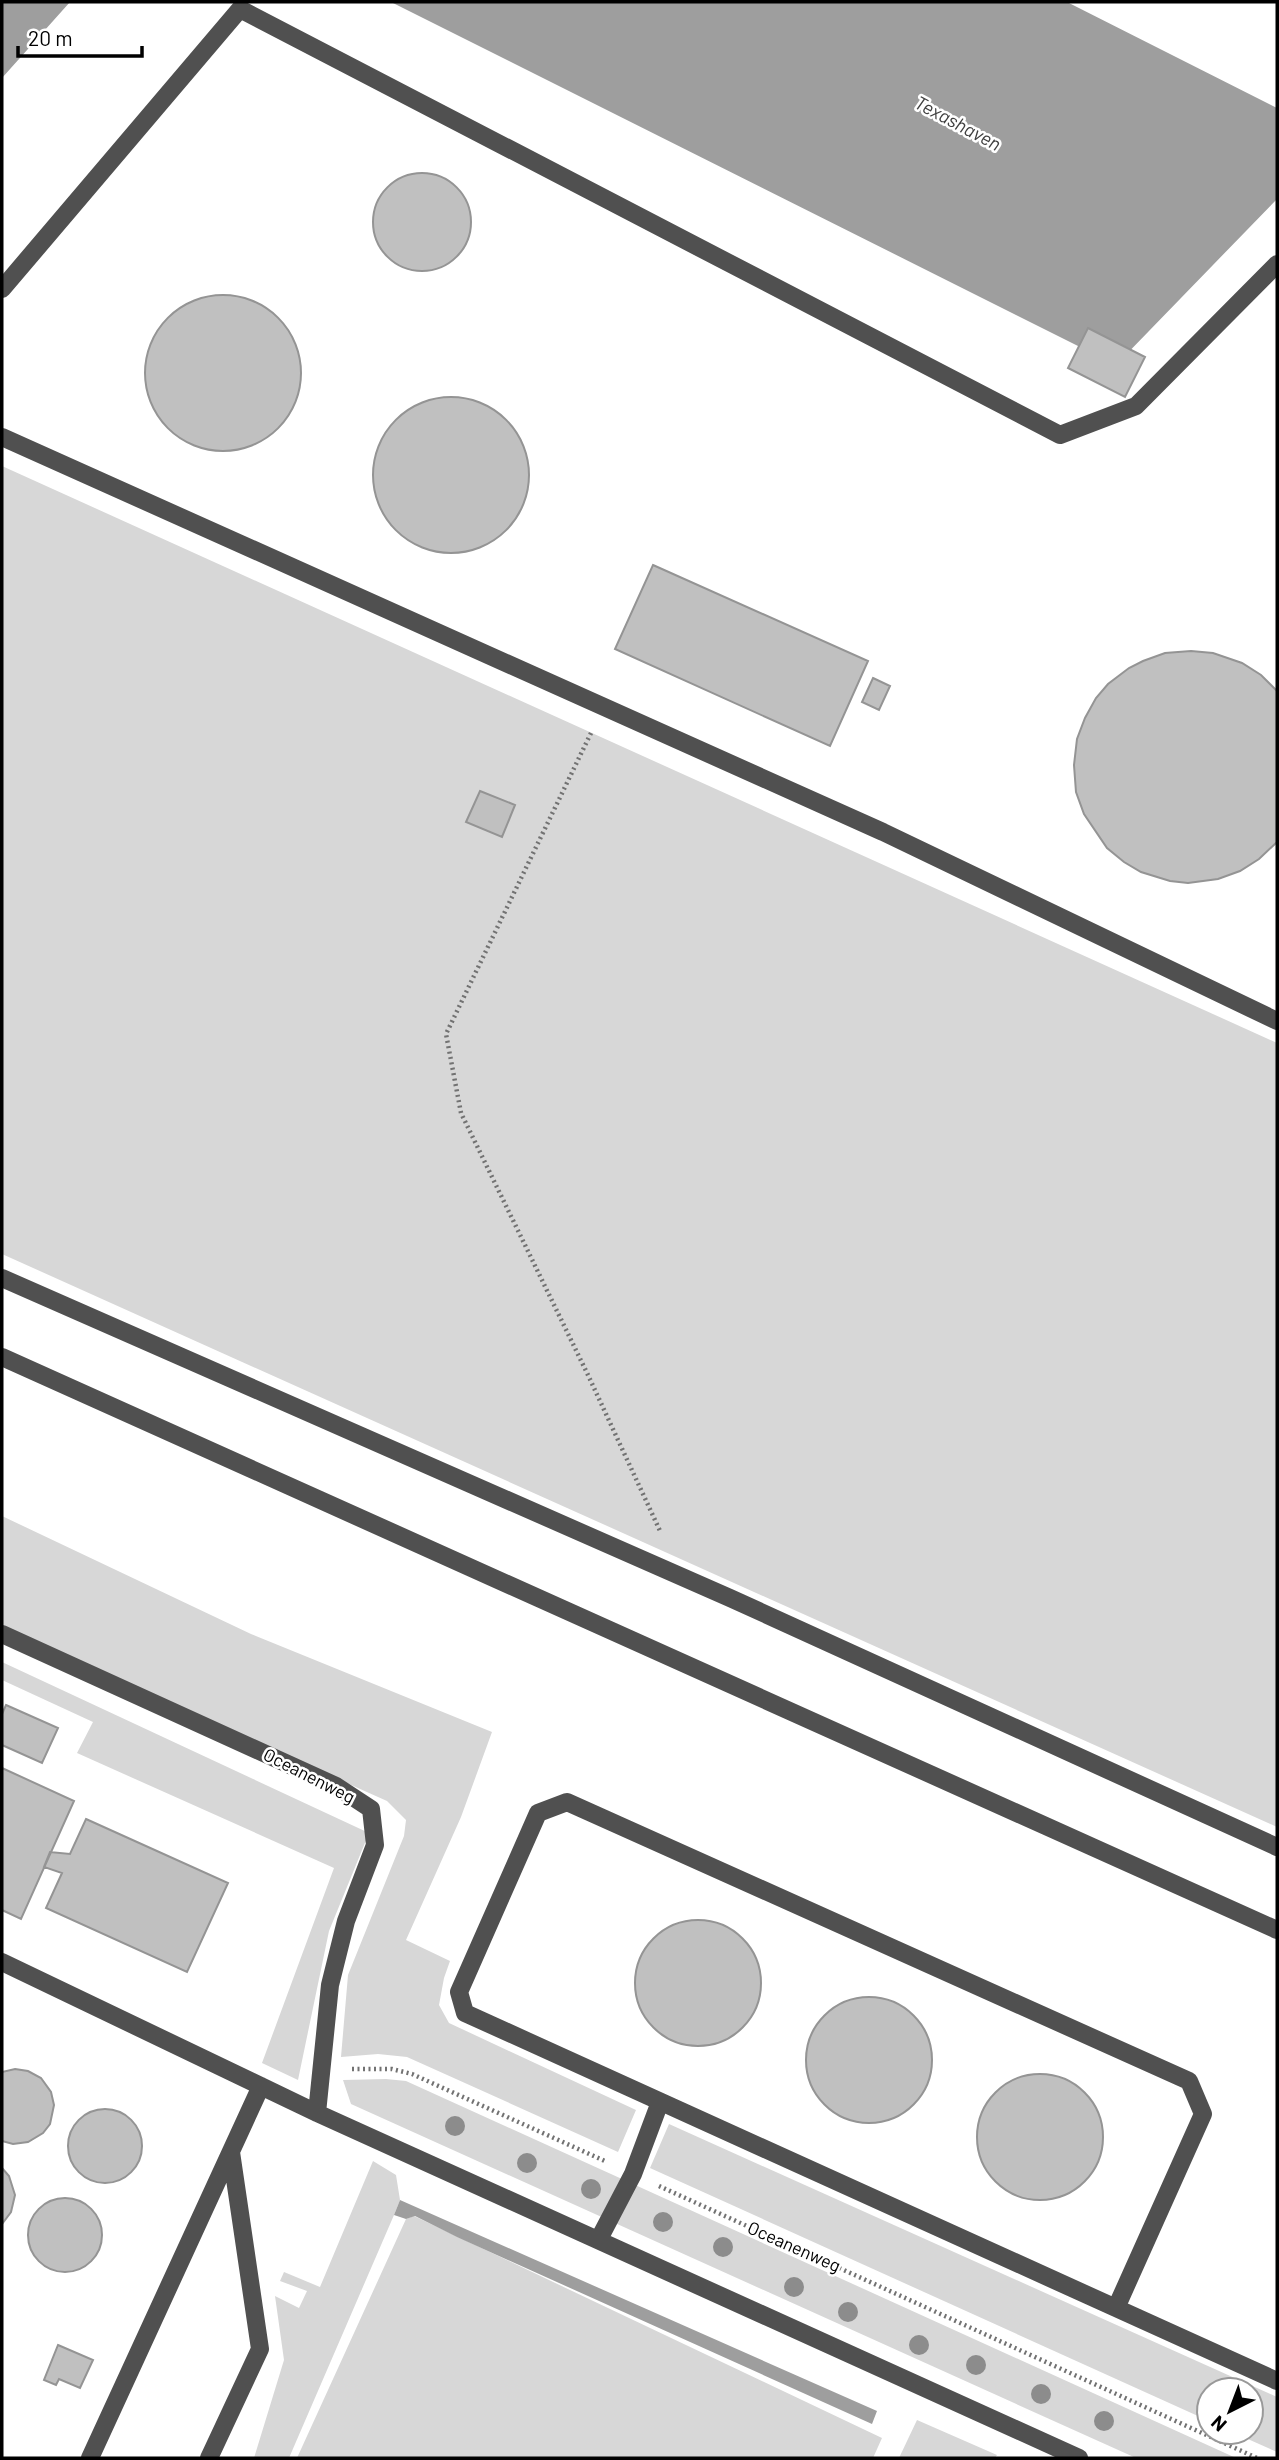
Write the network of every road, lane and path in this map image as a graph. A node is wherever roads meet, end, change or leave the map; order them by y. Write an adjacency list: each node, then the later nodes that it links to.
1 (1277, 264): 2 (street)
2 (2, 289)
3 (2, 437): 4 (street)
4 (603, 707): 5 (street); 8 (path)
5 (1277, 1021)
6 (2, 1279): 8 (street)
7 (2, 1357): 11 (street)
8 (681, 1577): 10 (street)
9 (2, 1634): 13 (street, Oceanenweg)
10 (1277, 1847)
11 (1277, 1930)
12 (2, 1962): 14 (street)
13 (322, 2069): 16 (street, Oceanenweg); 18 (path, Oceanenweg)
14 (261, 2086): 16 (street); 17 (street)
15 (660, 2102): 18 (street); 20 (street); 20 (street)
16 (317, 2113): 19 (street)
17 (231, 2152): 22 (street); 23 (street)
18 (633, 2174): 19 (street); 25 (path, Oceanenweg)
19 (599, 2239): 24 (street)
20 (1116, 2308): 21 (street)
21 (1277, 2381)
22 (90, 2458)
23 (209, 2458)
24 (1079, 2458)
25 (1257, 2458)

